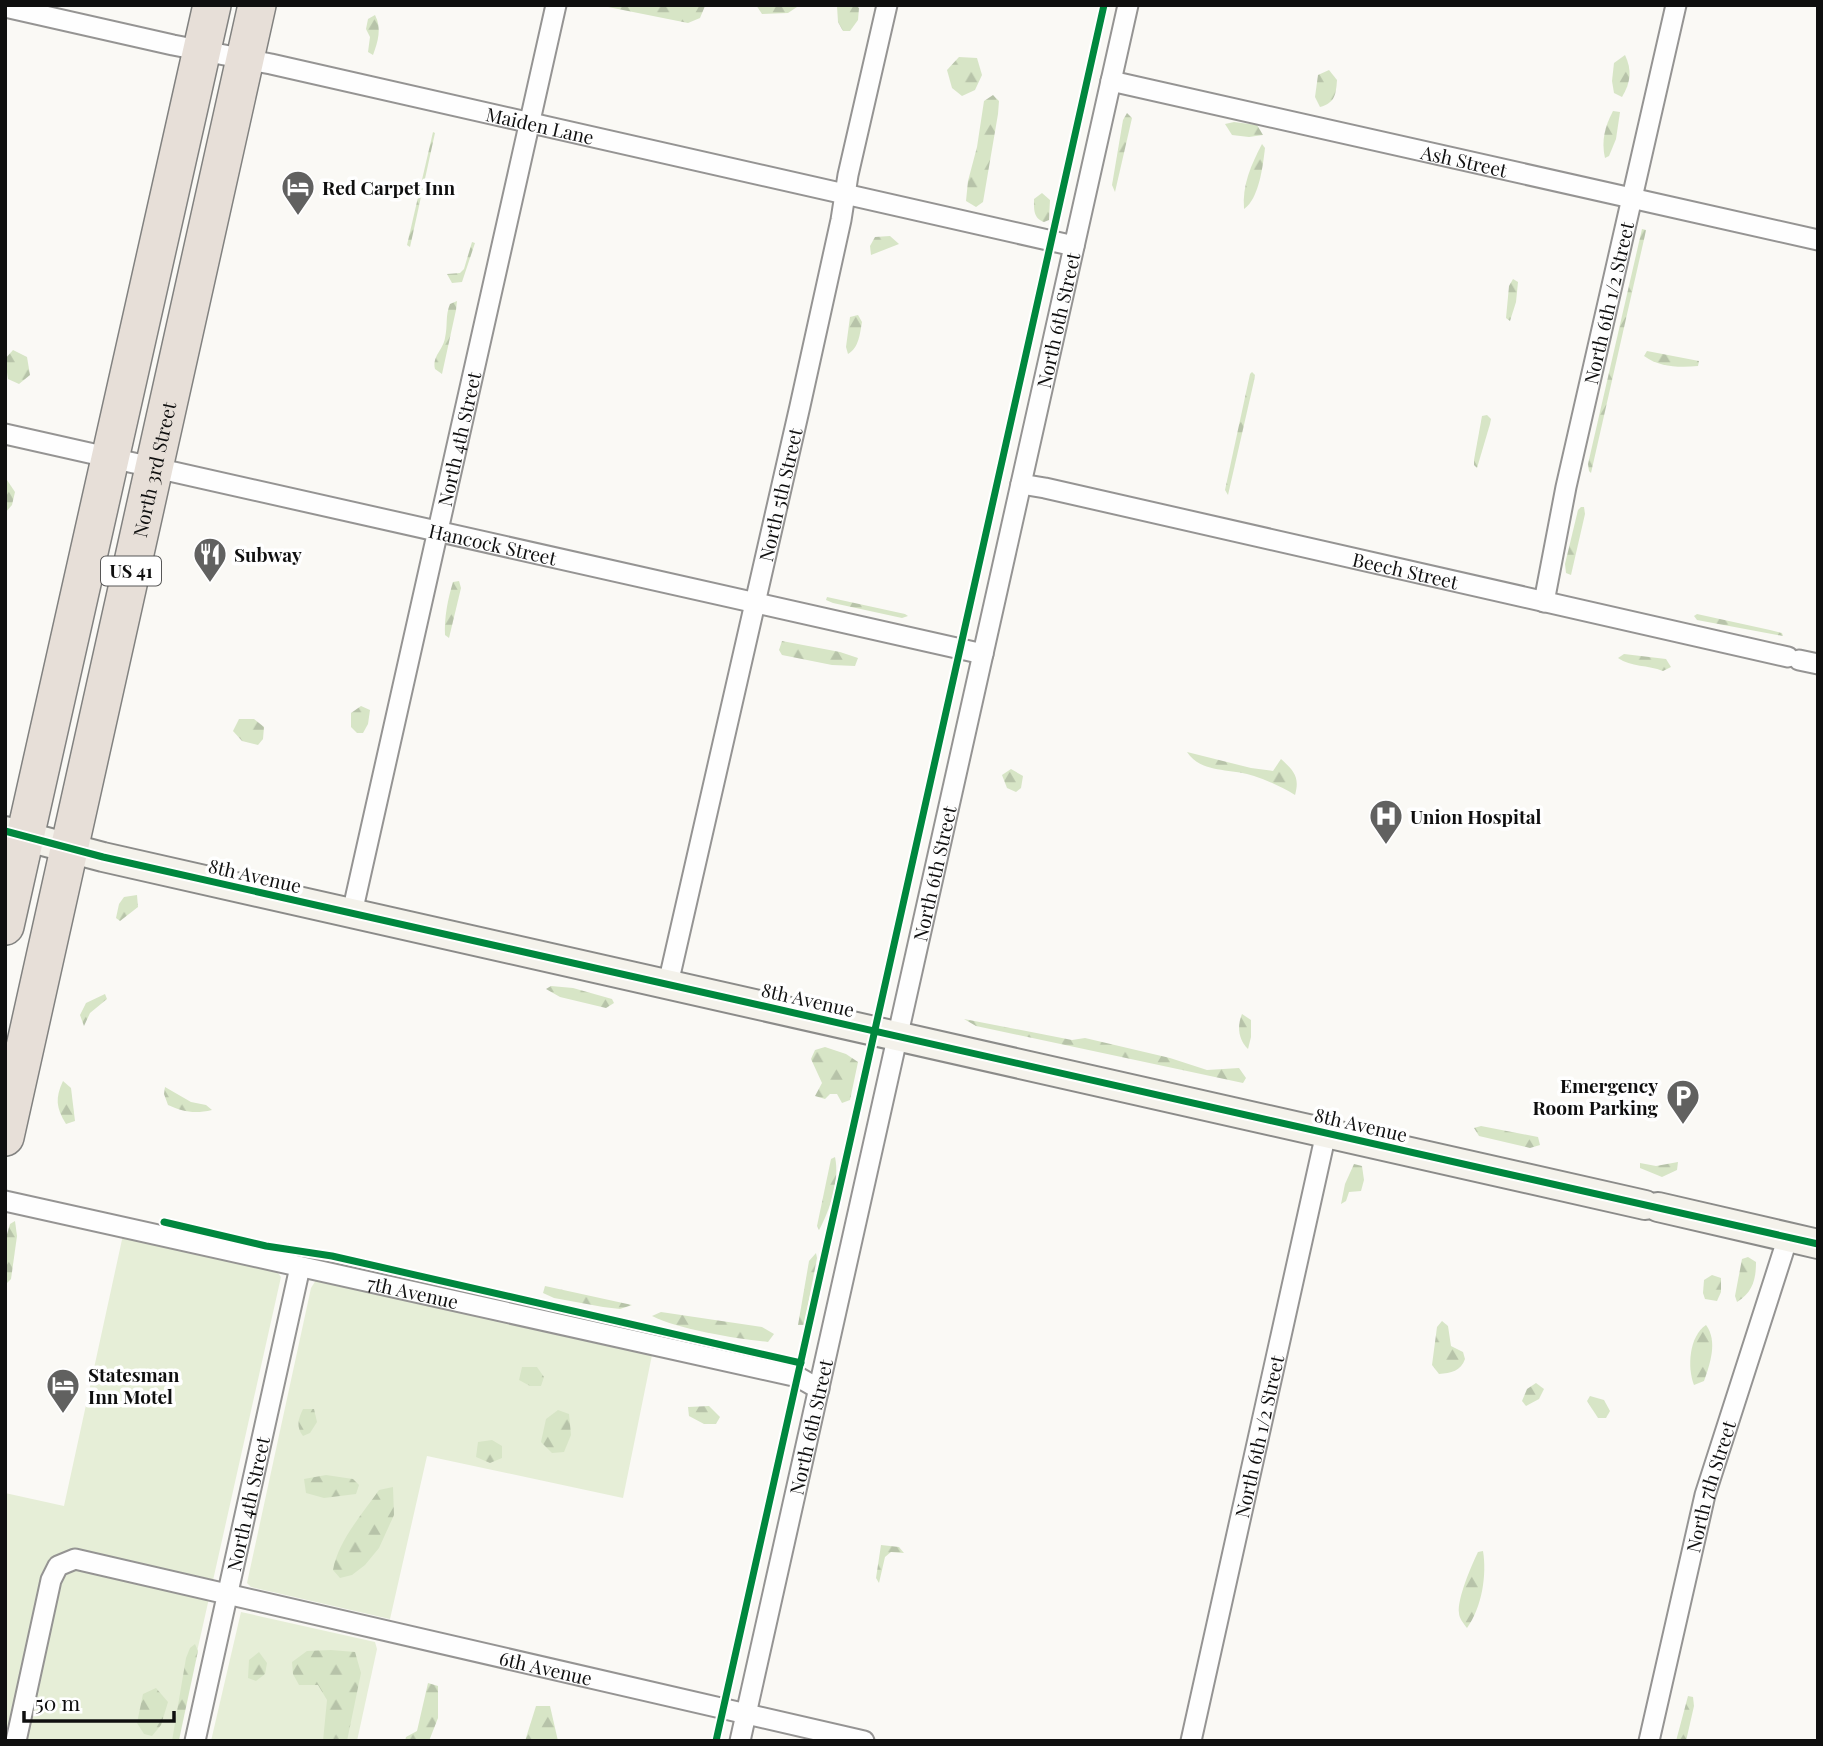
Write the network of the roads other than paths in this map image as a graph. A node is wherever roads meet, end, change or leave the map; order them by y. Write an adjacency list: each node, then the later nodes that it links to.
1 (212, 5): 8 (highway, US 41)
2 (257, 5): 9 (highway, North 3rd Street / US 41)
3 (556, 5): 11 (street, North 4th Street)
4 (887, 5): 12 (street, North 5th Street)
5 (1128, 5): 10 (street, North 6th Street)
6 (1676, 5): 13 (street, North 6th 1/2 Street)
7 (5, 7): 8 (street, Maiden Lane)
8 (201, 51): 9 (street, Maiden Lane); 17 (highway, US 41)
9 (245, 59): 11 (street, Maiden Lane); 18 (highway, North 3rd Street / US 41)
10 (1111, 81): 13 (street, Ash Street); 15 (street, North 6th Street)
11 (531, 124): 12 (street, Maiden Lane); 20 (street, North 4th Street)
12 (845, 195): 15 (street, Maiden Lane); 22 (street, North 5th Street)
13 (1631, 198): 14 (street, Ash Street); 21 (street, North 6th 1/2 Street)
14 (1818, 240)
15 (1074, 246): 19 (street, North 6th Street)
16 (5, 434): 17 (street, Hancock Street)
17 (110, 457): 18 (street, Hancock Street); 25 (highway, US 41)
18 (154, 467): 20 (street, Hancock Street); 26 (highway, North 3rd Street / US 41)
19 (1021, 484): 21 (street, Beech Street); 23 (street, North 6th Street)
20 (438, 531): 22 (street, Hancock Street); 27 (street, North 4th Street)
21 (1544, 601): 24 (street, Beech Street)
22 (754, 603): 23 (street, Hancock Street); 29 (street, North 5th Street)
23 (983, 654): 30 (street, North 6th Street)
24 (1802, 660)
25 (15, 834): 26 (street, 8th Avenue); 28 (highway, US 41)
26 (70, 849): 27 (street, 8th Avenue); 32 (highway, North 3rd Street / US 41)
27 (352, 913): 29 (street, 8th Avenue)
28 (5, 926)
29 (668, 984): 30 (street, 8th Avenue)
30 (898, 1036): 31 (street, 8th Avenue); 37 (street, North 6th Street)
31 (1326, 1132): 34 (street, 8th Avenue); 44 (street, North 6th 1/2 Street)
32 (5, 1137)
33 (5, 1201): 36 (street, 7th Avenue)
34 (1788, 1237): 35 (street, 8th Avenue); 45 (street, North 7th Street)
35 (1818, 1244)
36 (300, 1267): 37 (street, 7th Avenue); 38 (street, North 4th Street)
37 (819, 1389): 39 (street, North 6th Street)
38 (227, 1595): 39 (street, 6th Avenue); 40 (street, 6th Avenue); 41 (street, North 4th Street)
39 (746, 1714): 42 (street, North 6th Street); 43 (street, 6th Avenue)
40 (16, 1741)
41 (195, 1741)
42 (740, 1741)
43 (864, 1741)
44 (1191, 1741)
45 (1649, 1741)

